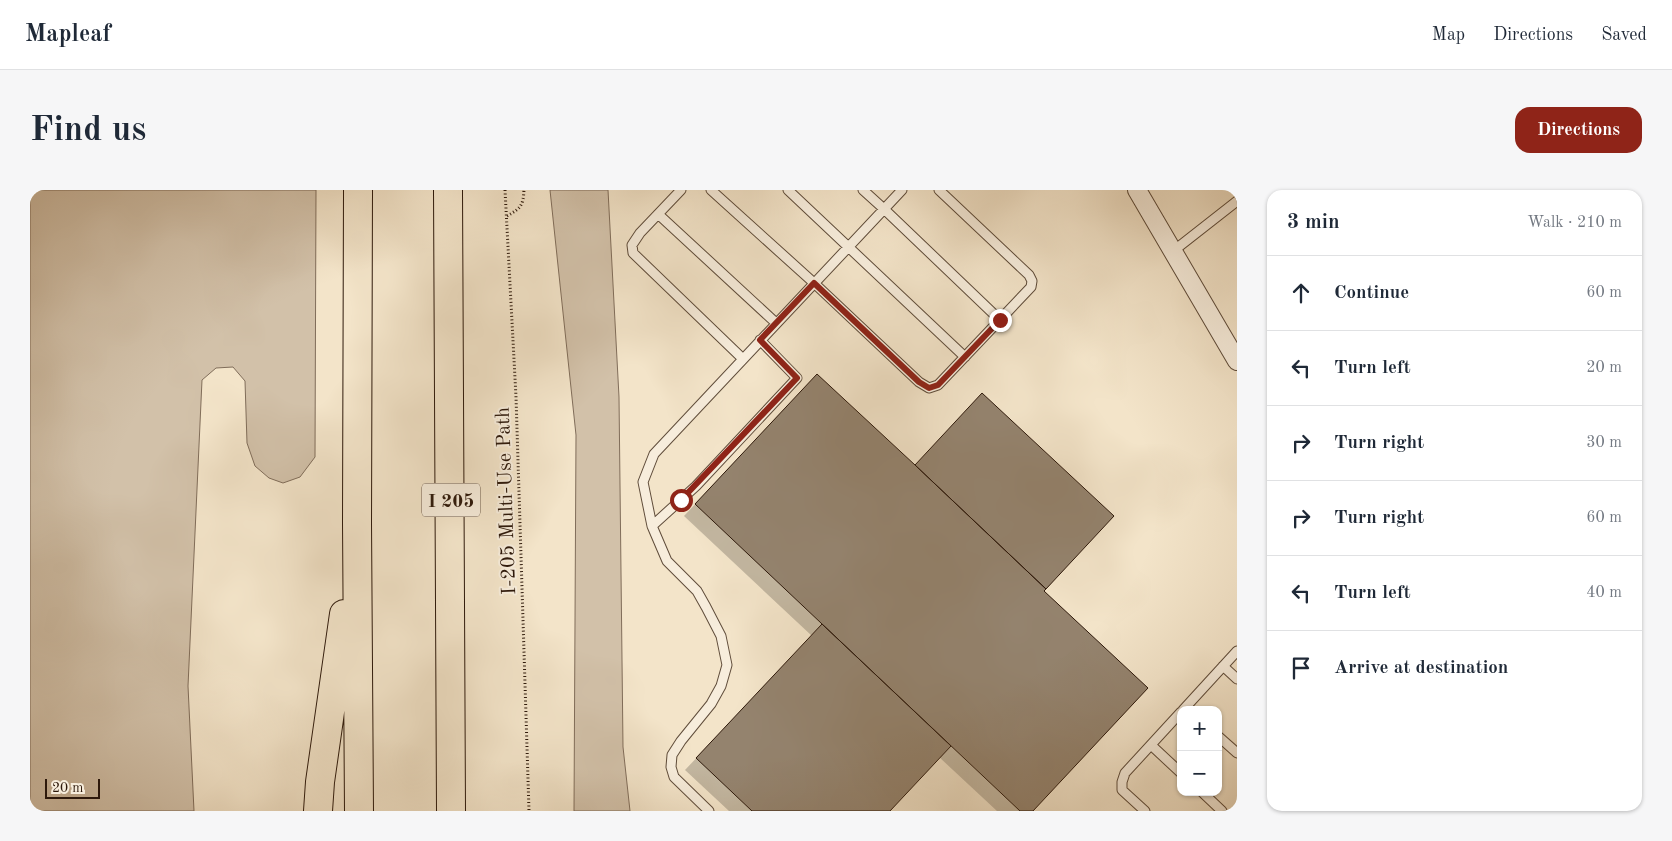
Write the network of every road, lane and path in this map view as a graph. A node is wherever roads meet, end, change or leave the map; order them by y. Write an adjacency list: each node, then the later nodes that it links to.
1 (358, 190): 25 (highway)
2 (448, 190): 39 (highway, I 205)
3 (504, 190): 15 (path, I-205 Multi-Use Path)
4 (524, 190): 15 (path)
5 (681, 190): 14 (lane)
6 (711, 190): 18 (lane)
7 (788, 190): 16 (lane)
8 (863, 190): 13 (lane)
9 (902, 190): 13 (lane)
10 (939, 190): 19 (lane)
11 (1137, 190): 17 (street)
12 (1237, 201): 17 (lane)
13 (884, 209): 16 (lane); 19 (lane)
14 (658, 214): 20 (lane); 23 (lane)
15 (506, 216): 40 (path, I-205 Multi-Use Path)
16 (848, 247): 18 (lane); 22 (lane)
17 (1172, 252): 24 (street)
18 (814, 283): 20 (lane); 22 (lane)
19 (1000, 320): 22 (lane)
20 (776, 323): 21 (lane)
21 (760, 340): 23 (lane); 26 (lane)
22 (965, 357)
23 (743, 359): 26 (lane)
24 (1237, 361)
25 (357, 523): 37 (highway); 38 (highway)
26 (652, 526): 41 (lane)
27 (1237, 651): 28 (lane)
28 (1223, 666): 29 (lane); 30 (lane)
29 (1237, 679)
30 (1188, 706)
31 (1177, 717): 33 (lane)
32 (1222, 740): 34 (lane)
33 (1151, 745): 35 (lane); 42 (lane)
34 (1237, 753)
35 (1177, 769)
36 (1206, 796): 43 (lane)
37 (318, 811)
38 (359, 811)
39 (451, 811)
40 (529, 811)
41 (709, 811)
42 (1145, 811)
43 (1222, 811)

